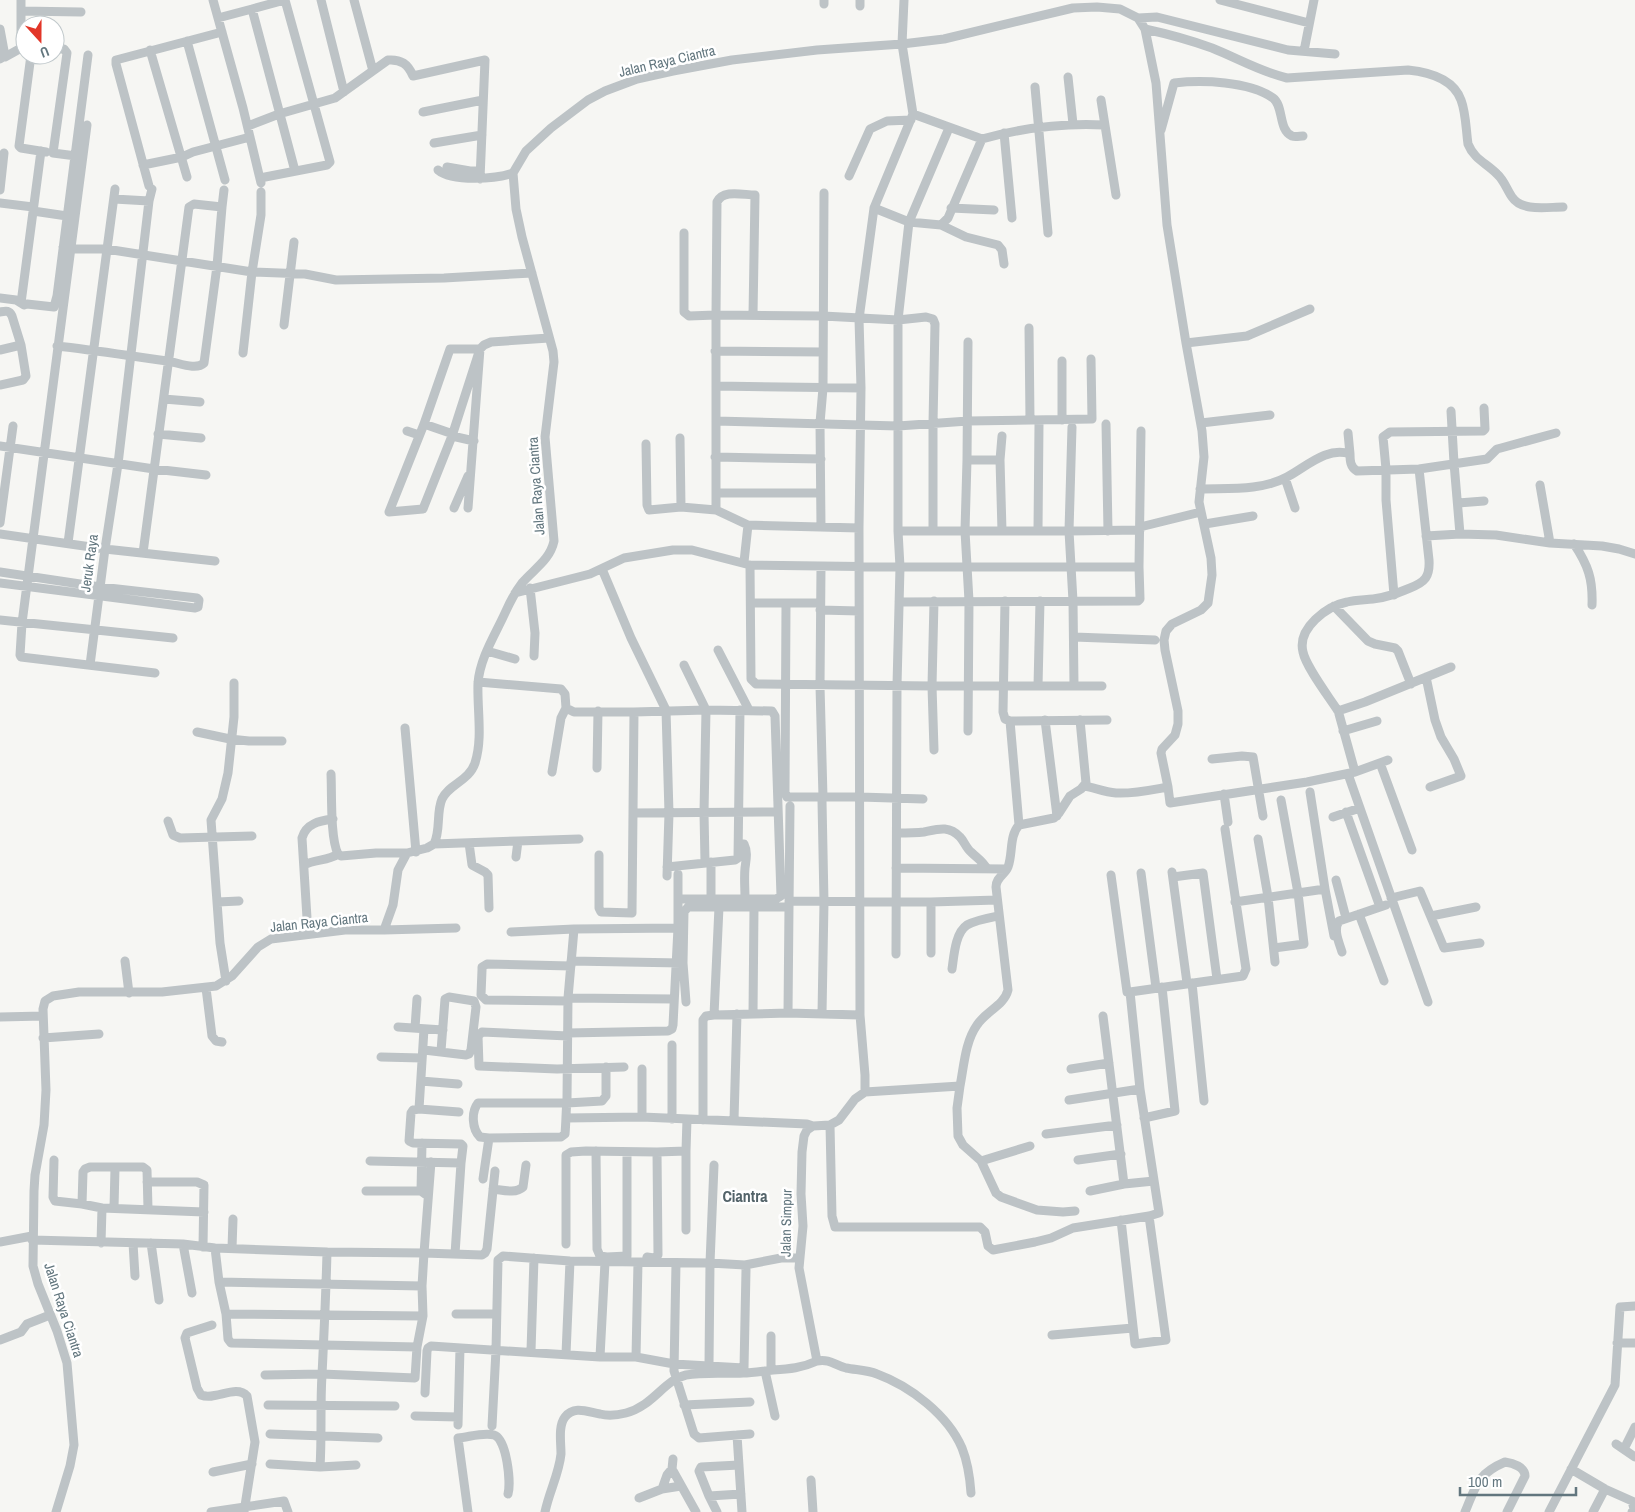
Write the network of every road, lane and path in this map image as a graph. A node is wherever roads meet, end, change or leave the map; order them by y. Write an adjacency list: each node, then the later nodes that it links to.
1 (21, 0): 11 (street)
2 (213, 0): 14 (street)
3 (285, 0): 10 (street); 36 (street)
4 (320, 0): 33 (street)
5 (354, 0): 30 (street)
6 (904, 0): 21 (street)
7 (1220, 0): 16 (street)
8 (1314, 0): 16 (street)
9 (1074, 4): 15 (street, Jalan Raya Ciantra); 21 (street, Jalan Raya Ciantra)
10 (252, 9): 14 (street); 38 (street)
11 (21, 11): 12 (street); 13 (street)
12 (82, 12)
13 (21, 15)
14 (218, 18): 19 (street)
15 (1138, 18): 18 (street); 25 (street)
16 (1309, 23): 25 (street)
17 (0, 29): 28 (street)
18 (1145, 29): 48 (street); 75 (street)
19 (222, 32): 20 (street); 43 (street)
20 (187, 41): 23 (street); 53 (street)
21 (902, 44): 39 (street); 63 (street, Jalan Raya Ciantra)
22 (65, 50): 56 (street)
23 (150, 50): 58 (street); 59 (street)
24 (15, 52): 28 (street)
25 (1304, 52): 26 (street)
26 (1335, 54)
27 (88, 55): 57 (street)
28 (2, 58)
29 (30, 65): 54 (street)
30 (373, 71): 33 (street); 34 (street)
31 (1068, 76): 40 (street)
32 (1035, 87): 44 (street)
33 (344, 92): 36 (street)
34 (483, 100): 37 (street); 47 (street)
35 (1101, 100): 42 (street)
36 (313, 104): 38 (street); 62 (street)
37 (423, 112)
38 (279, 114): 43 (street); 62 (street)
39 (912, 117): 45 (street); 66 (street); 78 (street)
40 (1073, 124): 42 (street); 44 (street)
41 (87, 125): 88 (street)
42 (1104, 125): 72 (street)
43 (248, 126): 50 (street)
44 (1038, 127): 46 (street); 86 (street)
45 (949, 128): 51 (street); 83 (street)
46 (1004, 133): 51 (street); 82 (street)
47 (482, 135): 52 (street); 64 (street)
48 (1159, 135): 49 (street); 110 (street)
49 (1303, 136)
50 (250, 137): 53 (street); 68 (street)
51 (982, 139): 79 (street)
52 (434, 143)
53 (215, 146): 58 (street); 67 (street)
54 (40, 151): 56 (street); 76 (street)
55 (4, 153): 69 (street)
56 (53, 153): 57 (street)
57 (76, 156): 81 (street)
58 (182, 157): 59 (street); 65 (street)
59 (143, 165): 73 (street, Jeruk Raya)
60 (447, 167): 64 (street)
61 (438, 170): 64 (street)
62 (295, 171): 68 (street)
63 (513, 173): 64 (street); 95 (street, Jalan Raya Ciantra)
64 (480, 175)
65 (187, 176)
66 (849, 176)
67 (225, 180)
68 (261, 184): 94 (street)
69 (0, 190)
70 (224, 190): 77 (street)
71 (824, 192): 103 (street)
72 (1116, 195)
73 (148, 201): 89 (street); 90 (street, Jeruk Raya)
74 (0, 203): 76 (street)
75 (1563, 207)
76 (33, 208): 81 (street); 98 (street)
77 (222, 208): 91 (street); 93 (street)
78 (874, 208): 83 (street); 104 (street)
79 (951, 208): 80 (street); 84 (street)
80 (994, 210)
81 (67, 216): 88 (street)
82 (1012, 218)
83 (909, 222): 84 (street); 105 (street)
84 (941, 225): 92 (street)
85 (684, 233): 101 (street)
86 (1048, 233)
87 (294, 242): 96 (street)
88 (68, 248): 89 (street); 98 (street); 112 (street)
89 (106, 250): 90 (street); 115 (street)
90 (142, 254): 91 (street); 119 (street, Jeruk Raya)
91 (182, 260): 93 (street); 121 (street)
92 (1004, 264)
93 (217, 266): 94 (street); 121 (street)
94 (252, 272): 96 (street); 118 (street)
95 (532, 273): 96 (street); 108 (street, Jalan Raya Ciantra)
96 (290, 274): 106 (street)
97 (0, 298): 98 (street)
98 (21, 303)
99 (1310, 309): 110 (street)
100 (0, 312): 111 (street)
101 (716, 315): 102 (street); 102 (street); 116 (street)
102 (753, 315): 103 (street)
103 (823, 316): 104 (street); 117 (street)
104 (859, 319): 105 (street); 126 (street)
105 (898, 320): 137 (street); 143 (street)
106 (284, 325)
107 (1029, 328): 135 (street)
108 (550, 338): 113 (street); 225 (street, Jalan Raya Ciantra)
109 (968, 342): 134 (street)
110 (1186, 344): 138 (street)
111 (20, 345): 114 (street); 123 (street)
112 (57, 346): 115 (street); 159 (street)
113 (480, 349): 139 (street); 152 (street); 156 (street)
114 (0, 350)
115 (93, 350): 119 (street); 162 (street)
116 (715, 351): 117 (street); 124 (street)
117 (823, 352): 125 (street)
118 (243, 353)
119 (131, 356): 121 (street); 167 (street, Jeruk Raya)
120 (1092, 359): 132 (street)
121 (169, 361): 127 (street)
122 (1062, 361): 132 (street)
123 (0, 385)
124 (716, 386): 125 (street); 133 (street)
125 (823, 388): 126 (street); 136 (street)
126 (861, 388): 140 (street)
127 (164, 398): 128 (street); 149 (street)
128 (200, 402)
129 (1484, 408): 147 (street)
130 (1451, 411): 147 (street)
131 (1270, 414): 138 (street)
132 (1062, 420): 135 (street)
133 (716, 421): 136 (street); 161 (street)
134 (968, 421): 135 (street); 137 (street); 164 (street)
135 (1034, 422): 193 (street)
136 (820, 423): 140 (street); 163 (street)
137 (933, 423): 143 (street); 195 (street)
138 (1201, 423): 175 (street)
139 (424, 424): 151 (street); 152 (street)
140 (860, 424): 143 (street); 191 (street)
141 (1106, 424): 199 (street)
142 (13, 426): 158 (street)
143 (898, 426): 194 (street)
144 (1072, 427): 198 (street)
145 (407, 430): 151 (street)
146 (1141, 431): 192 (street)
147 (1453, 431): 166 (street); 171 (street)
148 (1556, 433): 166 (street)
149 (158, 434): 154 (street); 169 (street)
150 (1348, 434): 160 (street)
151 (419, 435): 152 (street)
152 (452, 435): 156 (street)
153 (1002, 436): 165 (street)
154 (201, 438)
155 (680, 438): 180 (street)
156 (474, 441): 168 (street)
157 (646, 444): 180 (street)
158 (5, 447): 159 (street); 187 (street)
159 (43, 454): 162 (street); 203 (street)
160 (1350, 454): 171 (street); 173 (street)
161 (715, 457): 163 (street); 176 (street)
162 (80, 458): 167 (street); 204 (street)
163 (821, 458): 177 (street)
164 (968, 460): 165 (street); 196 (street)
165 (1000, 460): 197 (street)
166 (1454, 463): 170 (street); 179 (street)
167 (118, 464): 169 (street); 207 (street, Jeruk Raya)
168 (472, 467): 181 (street); 182 (street)
169 (154, 469): 172 (street); 208 (street)
170 (1419, 469): 171 (street); 202 (street)
171 (1386, 470): 226 (street)
172 (206, 475)
173 (1286, 478): 175 (street); 183 (street)
174 (1540, 485): 205 (street)
175 (1200, 489): 185 (street)
176 (716, 493): 177 (street); 184 (street)
177 (820, 493): 190 (street)
178 (1484, 501): 179 (street)
179 (1458, 503): 201 (street)
180 (681, 507): 184 (street)
181 (454, 508)
182 (468, 508)
183 (1294, 508)
184 (716, 510): 189 (street)
185 (1201, 512): 188 (street); 192 (street)
186 (1253, 516): 188 (street)
187 (0, 523)
188 (1205, 524): 293 (street)
189 (748, 526): 190 (street); 211 (street)
190 (822, 527): 191 (street)
191 (859, 528): 213 (street)
192 (1140, 528): 199 (street); 217 (street)
193 (1038, 530): 197 (street); 198 (street)
194 (898, 531): 195 (street); 215 (street)
195 (933, 531): 196 (street)
196 (965, 531): 197 (street); 216 (street)
197 (1002, 531)
198 (1069, 531): 199 (street); 214 (street)
199 (1108, 531)
200 (0, 534): 203 (street)
201 (1460, 534): 202 (street); 205 (street)
202 (1426, 536): 226 (street)
203 (33, 539): 204 (street); 220 (street)
204 (68, 542): 207 (street)
205 (1550, 543): 206 (street)
206 (1574, 544): 209 (street); 236 (street)
207 (104, 549): 208 (street); 224 (street, Jeruk Raya)
208 (143, 553): 210 (street)
209 (1635, 554)
210 (215, 561)
211 (747, 563): 212 (street); 218 (street); 234 (street)
212 (821, 566): 213 (street); 238 (street)
213 (860, 566): 215 (street); 239 (street)
214 (1071, 566): 216 (street); 217 (street); 232 (street)
215 (900, 567): 216 (street); 233 (street)
216 (967, 567): 230 (street)
217 (1139, 567): 232 (street)
218 (602, 569): 223 (street); 269 (street)
219 (0, 572): 220 (street)
220 (29, 576): 222 (street); 224 (street)
221 (0, 582): 222 (street)
222 (27, 586): 224 (street); 241 (street)
223 (530, 588): 225 (street); 248 (street)
224 (99, 591): 227 (street); 242 (street, Jeruk Raya)
225 (515, 593): 247 (street, Jalan Raya Ciantra)
226 (1394, 595): 237 (street)
227 (174, 600)
228 (1005, 600): 230 (street); 231 (street); 264 (street)
229 (934, 601): 230 (street); 233 (street); 262 (street)
230 (969, 601): 263 (street)
231 (1040, 601): 232 (street); 265 (street)
232 (1074, 601): 243 (street)
233 (899, 602): 260 (street)
234 (751, 603): 235 (street); 259 (street)
235 (786, 604): 238 (street); 259 (street)
236 (1592, 605)
237 (1334, 606): 258 (street); 258 (street)
238 (820, 607): 239 (street); 261 (street)
239 (859, 611): 257 (street)
240 (0, 620): 241 (street)
241 (22, 623): 242 (street); 251 (street)
242 (94, 630): 244 (street); 251 (street, Jeruk Raya)
243 (1074, 637): 245 (street); 266 (street)
244 (173, 638)
245 (1155, 640)
246 (718, 650): 271 (street)
247 (487, 651): 249 (street); 256 (street, Jalan Raya Ciantra)
248 (534, 656)
249 (515, 659)
250 (684, 665): 270 (street)
251 (90, 666): 253 (street)
252 (1451, 667): 254 (street)
253 (155, 673)
254 (1426, 677): 258 (street); 294 (street)
255 (234, 682): 284 (street)
256 (478, 682): 268 (street); 324 (street, Jalan Raya Ciantra)
257 (859, 684): 260 (street); 261 (street); 298 (street)
258 (1411, 684)
259 (787, 685): 261 (street); 300 (street)
260 (897, 685): 262 (street); 299 (street)
261 (820, 686): 300 (street)
262 (932, 686): 263 (street); 286 (street)
263 (968, 686): 264 (street); 281 (street)
264 (1003, 686): 265 (street); 278 (street)
265 (1038, 686): 266 (street)
266 (1074, 686): 267 (street)
267 (1102, 686)
268 (566, 708): 272 (street); 289 (street)
269 (666, 710): 270 (street); 273 (street); 309 (street)
270 (706, 710): 271 (street); 310 (street)
271 (744, 710): 305 (street); 306 (street)
272 (598, 711): 273 (street); 288 (street)
273 (634, 712): 308 (street)
274 (1339, 714): 282 (street)
275 (1045, 720): 276 (street); 278 (street); 311 (street)
276 (1080, 720): 277 (street); 292 (street)
277 (1108, 720)
278 (1010, 721): 316 (street)
279 (1377, 721): 282 (street)
280 (404, 728): 327 (street)
281 (968, 731)
282 (1343, 731): 290 (street)
283 (197, 732): 284 (street)
284 (230, 739): 285 (street); 319 (street)
285 (282, 741)
286 (934, 750)
287 (1212, 760): 295 (street)
288 (597, 768)
289 (552, 772)
290 (1352, 773): 295 (street); 304 (street); 326 (street)
291 (331, 774): 314 (street)
292 (1085, 786): 293 (street); 311 (street)
293 (1168, 787): 297 (street)
294 (1430, 787)
295 (1258, 789): 297 (street); 312 (street)
296 (1310, 792): 340 (street)
297 (1224, 794): 353 (street)
298 (860, 797): 299 (street); 300 (street); 350 (street)
299 (897, 798): 301 (street); 317 (street)
300 (822, 799): 349 (street)
301 (923, 799)
302 (1280, 800): 341 (street)
303 (790, 806): 355 (street)
304 (1360, 808): 307 (street); 346 (street)
305 (740, 812): 306 (street); 310 (street); 325 (street)
306 (778, 812): 354 (street)
307 (1346, 812): 313 (street); 357 (street)
308 (633, 813): 309 (street); 329 (street)
309 (669, 813): 310 (street); 331 (street)
310 (704, 813): 331 (street)
311 (1057, 816): 316 (street)
312 (1263, 816)
313 (1333, 817)
314 (333, 819): 328 (street); 332 (street)
315 (168, 821): 319 (street)
316 (1019, 825): 335 (street)
317 (897, 833): 333 (street); 334 (street)
318 (252, 836): 319 (street)
319 (211, 837): 348 (street)
320 (579, 838): 322 (street)
321 (1258, 839): 342 (street)
322 (518, 841): 323 (street); 330 (street)
323 (469, 843): 324 (street); 359 (street)
324 (434, 844): 327 (street)
325 (739, 844): 331 (street); 354 (street)
326 (1412, 850)
327 (411, 852): 328 (street); 367 (street, Jalan Raya Ciantra)
328 (338, 854): 332 (street)
329 (598, 855)
330 (516, 857)
331 (708, 862): 343 (street)
332 (304, 864): 369 (street)
333 (896, 868): 334 (street); 351 (street)
334 (986, 869): 335 (street)
335 (1007, 869): 345 (street)
336 (1141, 873): 385 (street)
337 (678, 874): 344 (street)
338 (1111, 875): 388 (street)
339 (1336, 880): 363 (street)
340 (1325, 889): 341 (street); 370 (street)
341 (1298, 893): 342 (street); 372 (street)
342 (1268, 897): 353 (street); 372 (street)
343 (711, 898): 344 (street); 354 (street)
344 (678, 899): 365 (street)
345 (997, 900): 352 (street); 361 (street)
346 (1392, 900): 357 (street); 362 (street); 393 (street)
347 (239, 901): 348 (street)
348 (218, 902): 382 (street)
349 (824, 902): 350 (street); 355 (street); 397 (street)
350 (860, 902): 351 (street); 399 (street)
351 (895, 902): 352 (street); 375 (street)
352 (931, 902): 374 (street)
353 (1235, 902): 381 (street)
354 (751, 903): 355 (street); 356 (street); 396 (street)
355 (789, 904): 394 (street)
356 (719, 907): 377 (street); 398 (street)
357 (1380, 907): 360 (street)
358 (1476, 907): 362 (street)
359 (489, 908)
360 (1359, 914): 363 (street); 383 (street)
361 (998, 916): 380 (street); 422 (street)
362 (1431, 916): 371 (street)
363 (1346, 918): 373 (street)
364 (456, 928): 367 (street)
365 (678, 928): 366 (street); 377 (street)
366 (574, 929): 368 (street); 379 (street)
367 (384, 930): 369 (street, Jalan Raya Ciantra)
368 (512, 932)
369 (308, 934): 382 (street, Jalan Raya Ciantra)
370 (1334, 936)
371 (1480, 943)
372 (1274, 948): 378 (street)
373 (1342, 952)
374 (931, 953)
375 (896, 954)
376 (125, 961): 387 (street)
377 (680, 962): 379 (street); 390 (street); 392 (street)
378 (1275, 962)
379 (571, 963): 391 (street); 391 (street)
380 (952, 969)
381 (1217, 979): 384 (street); 384 (street)
382 (226, 981): 386 (street, Jalan Raya Ciantra)
383 (1384, 981)
384 (1189, 983): 385 (street); 427 (street)
385 (1159, 987): 388 (street); 434 (street)
386 (206, 988): 387 (street, Jalan Raya Ciantra); 409 (street)
387 (129, 992): 400 (street, Jalan Raya Ciantra)
388 (1130, 992): 423 (street)
389 (418, 999): 404 (street)
390 (674, 999): 391 (street); 407 (street)
391 (568, 1000): 407 (street)
392 (686, 1002)
393 (1428, 1002)
394 (788, 1013): 396 (street); 397 (street)
395 (737, 1014): 396 (street); 398 (street); 437 (street)
396 (753, 1014)
397 (822, 1014): 399 (street)
398 (714, 1015): 436 (street)
399 (860, 1015): 424 (street)
400 (43, 1016): 402 (street); 408 (street, Jalan Raya Ciantra)
401 (1103, 1016): 414 (street)
402 (0, 1017)
403 (398, 1027): 404 (street)
404 (420, 1028): 405 (street); 412 (street)
405 (444, 1030): 411 (street); 411 (street)
406 (99, 1034): 408 (street)
407 (568, 1035): 417 (street); 417 (street)
408 (44, 1038): 479 (street, Jalan Raya Ciantra)
409 (222, 1042)
410 (672, 1044): 433 (street)
411 (441, 1051): 412 (street)
412 (423, 1054): 413 (street); 420 (street)
413 (380, 1057)
414 (1109, 1062): 419 (street); 425 (street)
415 (606, 1067): 416 (street); 417 (street); 428 (street)
416 (624, 1067)
417 (567, 1068): 428 (street)
418 (642, 1069): 431 (street)
419 (1071, 1069)
420 (422, 1081): 421 (street); 429 (street)
421 (458, 1084)
422 (960, 1086): 424 (street); 453 (street)
423 (1140, 1089): 425 (street); 434 (street)
424 (865, 1092): 438 (street)
425 (1114, 1093): 426 (street); 439 (street)
426 (1069, 1100)
427 (1204, 1101)
428 (567, 1103): 432 (street); 442 (street)
429 (419, 1109): 430 (street); 443 (street)
430 (460, 1112)
431 (642, 1117): 432 (street); 433 (street)
432 (566, 1118): 442 (street)
433 (672, 1118): 435 (street)
434 (1144, 1118): 462 (street)
435 (687, 1120): 436 (street); 446 (street)
436 (703, 1120): 437 (street)
437 (734, 1120): 440 (street)
438 (830, 1125): 440 (street); 477 (street)
439 (1117, 1125): 441 (street); 449 (street)
440 (813, 1126): 494 (street, Jalan Simpur)
441 (1046, 1134)
442 (489, 1138): 461 (street)
443 (422, 1143): 454 (street); 456 (street)
444 (1030, 1146): 453 (street)
445 (596, 1151): 447 (street); 485 (street); 492 (street)
446 (686, 1151): 448 (street); 478 (street)
447 (627, 1152): 448 (street); 492 (street)
448 (657, 1152): 492 (street)
449 (1121, 1154): 451 (street); 464 (street)
450 (54, 1160): 469 (street)
451 (1078, 1160)
452 (370, 1161): 454 (street)
453 (981, 1161): 474 (street)
454 (421, 1162): 455 (street); 468 (street)
455 (431, 1162): 456 (street); 468 (street)
456 (461, 1163): 491 (street)
457 (526, 1165): 465 (street)
458 (714, 1165): 499 (street)
459 (115, 1168): 463 (street); 469 (street); 471 (street)
460 (495, 1171): 465 (street)
461 (483, 1179)
462 (1154, 1181): 464 (street); 475 (street)
463 (147, 1182): 472 (street); 473 (street)
464 (1124, 1184): 466 (street)
465 (493, 1189): 491 (street)
466 (1090, 1190)
467 (366, 1191): 468 (street)
468 (425, 1194): 490 (street)
469 (82, 1204): 470 (street)
470 (102, 1208): 471 (street); 481 (street)
471 (114, 1208): 472 (street)
472 (148, 1209): 473 (street)
473 (204, 1212): 486 (street)
474 (1075, 1212)
475 (1149, 1216): 477 (street); 515 (street)
476 (233, 1219): 488 (street)
477 (1121, 1220): 515 (street)
478 (686, 1230)
479 (32, 1238): 480 (street); 481 (street); 511 (street, Jalan Raya Ciantra)
480 (0, 1242)
481 (101, 1243): 482 (street)
482 (133, 1243): 483 (street); 501 (street)
483 (151, 1243): 484 (street); 506 (street)
484 (182, 1244): 486 (street); 505 (street)
485 (566, 1244)
486 (203, 1247): 487 (street)
487 (215, 1248): 488 (street); 502 (street)
488 (232, 1248): 489 (street)
489 (327, 1252): 490 (street); 503 (street)
490 (424, 1253): 491 (street); 504 (street)
491 (455, 1254)
492 (627, 1256)
493 (534, 1258): 495 (street); 510 (street); 525 (street)
494 (800, 1258): 500 (street); 529 (street, Jalan Simpur)
495 (570, 1261): 496 (street); 526 (street)
496 (605, 1262): 497 (street); 527 (street)
497 (638, 1262): 498 (street); 528 (street)
498 (676, 1263): 499 (street); 530 (street)
499 (710, 1263): 500 (street); 531 (street)
500 (745, 1265): 531 (street)
501 (134, 1276)
502 (219, 1282): 503 (street); 508 (street)
503 (326, 1284): 504 (street); 512 (street)
504 (422, 1286): 513 (street)
505 (192, 1294)
506 (159, 1300)
507 (1635, 1306): 519 (street)
508 (226, 1314): 512 (street); 521 (street)
509 (456, 1314): 510 (street)
510 (496, 1314): 524 (street)
511 (50, 1315): 518 (street); 569 (street, Jalan Raya Ciantra)
512 (326, 1316): 513 (street); 521 (street)
513 (423, 1316): 522 (street)
514 (212, 1325): 552 (street)
515 (1133, 1328): 516 (street)
516 (1052, 1335)
517 (771, 1336): 532 (street)
518 (0, 1340)
519 (1617, 1343): 520 (street); 557 (street)
520 (1635, 1343)
521 (324, 1346): 522 (street); 533 (street)
522 (417, 1347): 533 (street)
523 (460, 1348): 524 (street); 536 (street); 542 (street)
524 (496, 1350): 525 (street); 544 (street)
525 (531, 1351): 526 (street)
526 (566, 1354): 527 (street)
527 (600, 1357): 528 (street)
528 (636, 1357): 530 (street)
529 (817, 1362): 532 (street); 563 (street)
530 (674, 1364): 531 (street); 535 (street)
531 (710, 1365)
532 (768, 1370): 535 (street); 543 (street)
533 (322, 1374): 534 (street); 539 (street)
534 (266, 1375)
535 (676, 1379): 540 (street); 573 (street)
536 (425, 1393)
537 (750, 1402): 540 (street)
538 (268, 1405): 539 (street)
539 (321, 1405): 541 (street); 549 (street)
540 (684, 1405): 548 (street)
541 (395, 1406)
542 (415, 1416)
543 (775, 1416)
544 (492, 1426)
545 (1635, 1427): 551 (street)
546 (270, 1434): 549 (street)
547 (750, 1434): 548 (street)
548 (737, 1435): 555 (street)
549 (322, 1436): 550 (street); 556 (street)
550 (378, 1438)
551 (1635, 1457)
552 (252, 1464): 558 (street); 568 (street)
553 (270, 1464): 556 (street)
554 (356, 1465): 556 (street)
555 (739, 1465): 565 (street); 566 (street)
556 (320, 1467)
557 (1571, 1469): 562 (street); 580 (street)
558 (213, 1472)
559 (811, 1480): 577 (street)
560 (681, 1486): 561 (street); 561 (street); 574 (street)
561 (662, 1489): 567 (street)
562 (1605, 1489): 581 (street); 582 (street)
563 (971, 1493)
564 (508, 1494): 572 (street)
565 (741, 1494): 566 (street); 576 (street)
566 (709, 1496): 575 (street)
567 (638, 1498)
568 (244, 1509): 570 (street); 571 (street)
569 (56, 1512)
570 (211, 1512)
571 (288, 1512)
572 (468, 1512)
573 (545, 1512)
574 (696, 1512)
575 (717, 1512)
576 (742, 1512)
577 (813, 1512)
578 (1464, 1512): 579 (street)
579 (1507, 1512)
580 (1549, 1512)
581 (1593, 1512)
582 (1632, 1512)

